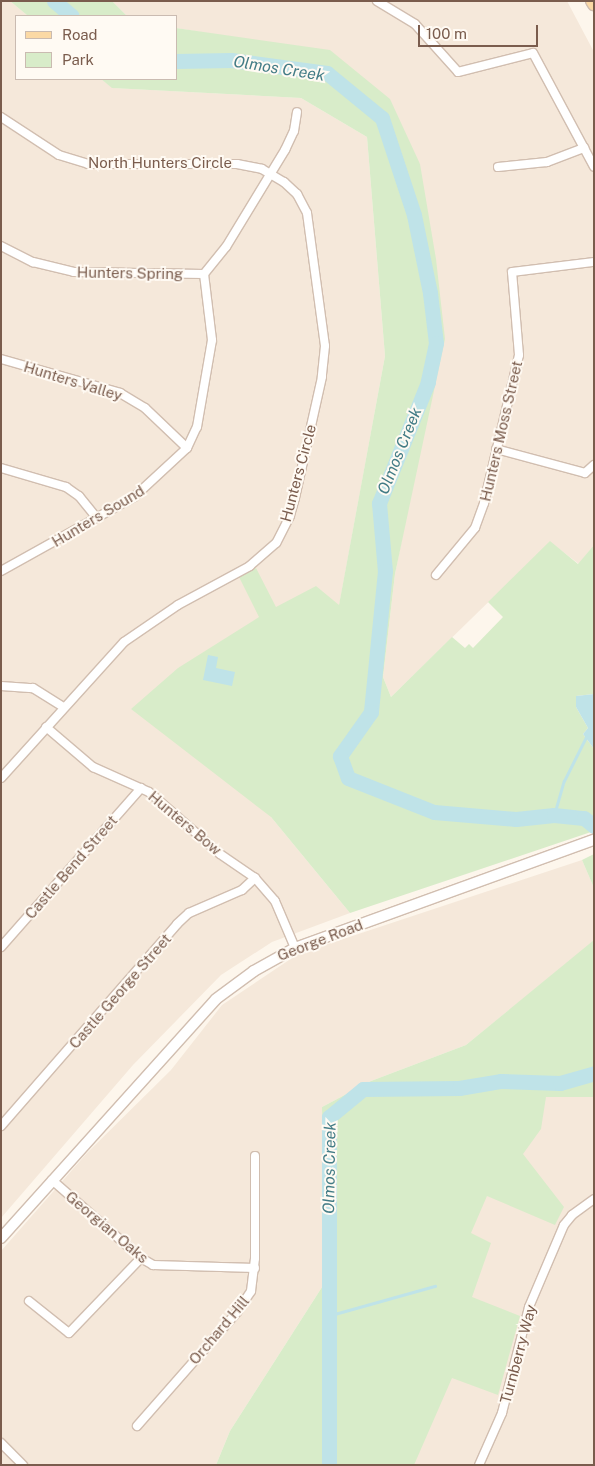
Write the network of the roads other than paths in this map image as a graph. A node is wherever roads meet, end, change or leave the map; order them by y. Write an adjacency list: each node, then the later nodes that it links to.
1 (377, 1): 3 (street)
2 (397, 1): 3 (street)
3 (392, 8): 6 (street)
4 (297, 112): 9 (street)
5 (1, 116): 9 (street, North Hunters Circle)
6 (584, 148): 7 (street); 8 (street)
7 (498, 167)
8 (594, 167)
9 (271, 174): 12 (street); 22 (street, Hunters Circle)
10 (1, 246): 12 (street, Hunters Spring)
11 (594, 262): 15 (street, Hunters Moss Street)
12 (204, 274): 14 (street, Hunters Sound)
13 (1, 359): 14 (street, Hunters Valley)
14 (187, 448): 18 (street, Hunters Sound)
15 (496, 450): 16 (street); 20 (street, Hunters Moss Street)
16 (594, 465)
17 (1, 468): 18 (street)
18 (97, 518): 19 (street, Hunters Sound)
19 (1, 571)
20 (436, 575)
21 (1, 686): 22 (street)
22 (63, 707): 23 (street, Hunters Circle)
23 (46, 727): 24 (street, Hunters Circle); 25 (street, Hunters Bow)
24 (1, 778)
25 (141, 788): 27 (street, Hunters Bow); 28 (street, Castle Bend Street)
26 (594, 840): 29 (street, George Road)
27 (255, 878): 29 (street, Hunters Bow); 30 (street, Castle George Street)
28 (1, 947)
29 (296, 948): 32 (street, George Road)
30 (1, 1126)
31 (256, 1156): 36 (street, Orchard Hill)
32 (52, 1180): 34 (street, George Road); 35 (street, Georgian Oaks)
33 (594, 1199): 41 (street, Turnberry Way)
34 (1, 1238)
35 (141, 1258): 36 (street, Georgian Oaks); 37 (street)
36 (255, 1268): 38 (street, Orchard Hill)
37 (30, 1301)
38 (137, 1426)
39 (1, 1443): 40 (street)
40 (23, 1465)
41 (479, 1465)

